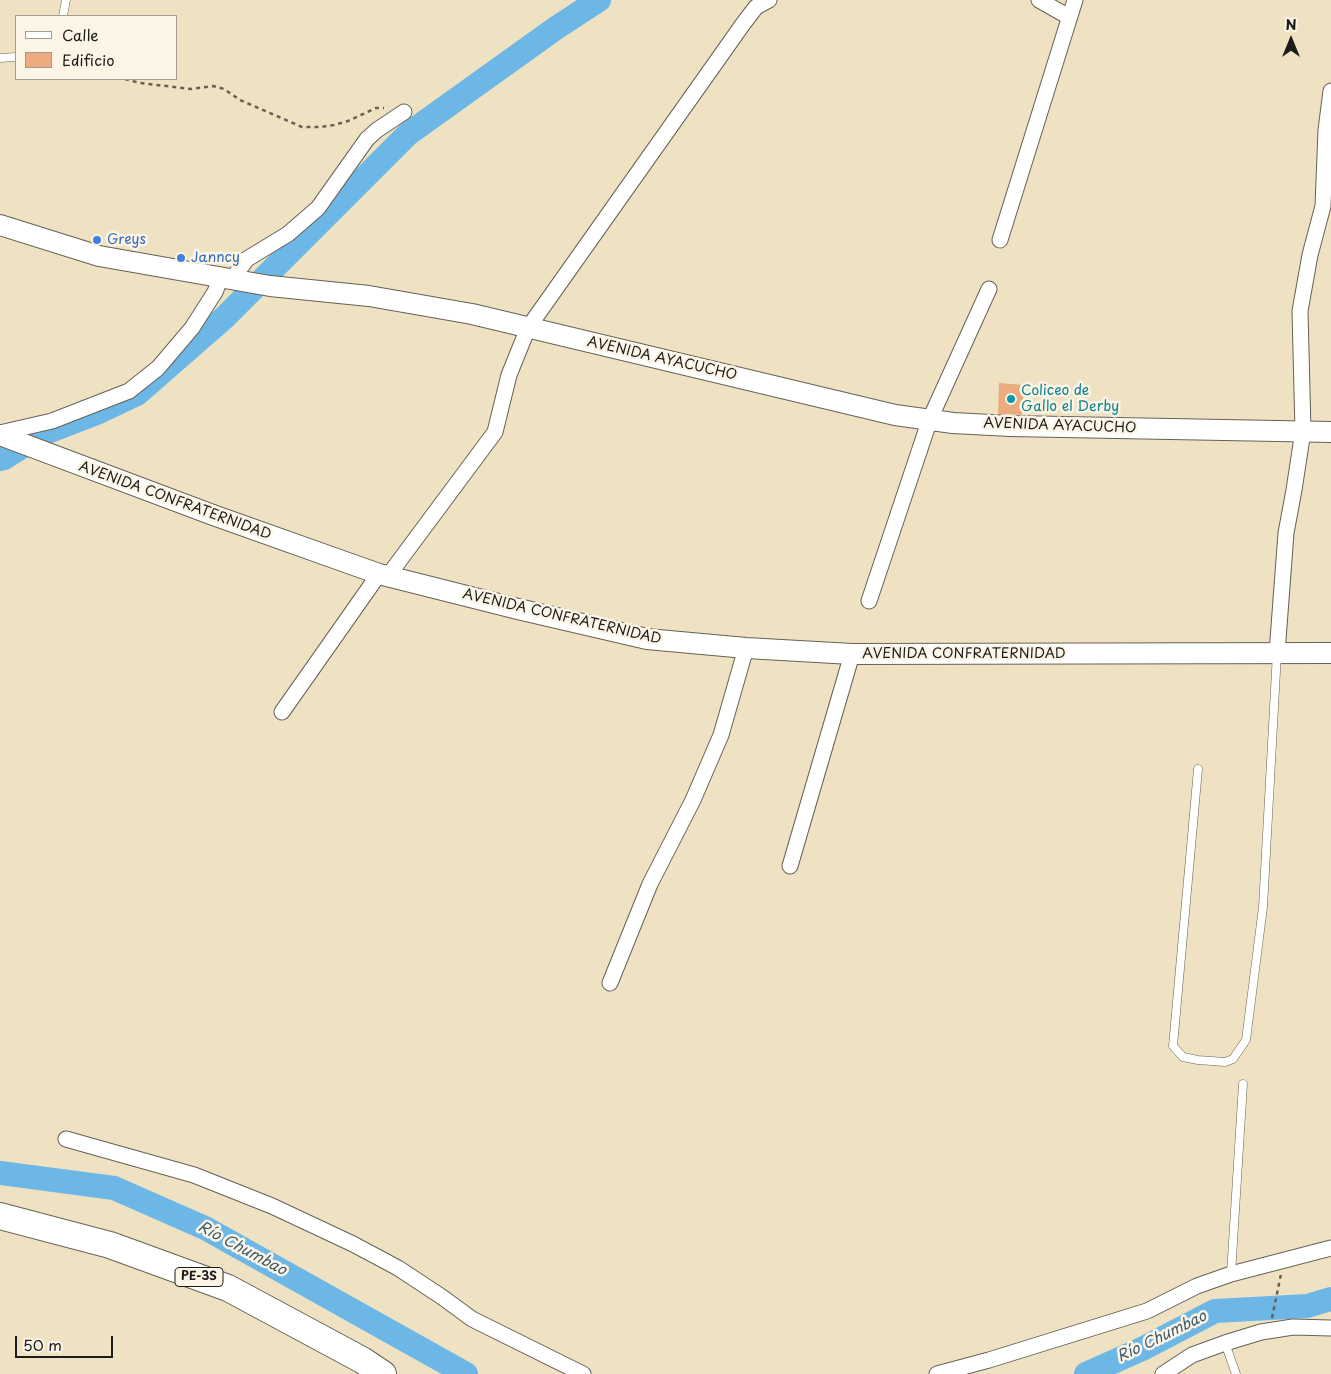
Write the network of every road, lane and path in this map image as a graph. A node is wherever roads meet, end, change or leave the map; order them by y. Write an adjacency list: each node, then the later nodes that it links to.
1 (66, 0): 5 (lane)
2 (769, 0): 17 (street)
3 (1039, 0): 6 (street)
4 (1075, 0): 6 (street)
5 (63, 15)
6 (1069, 17): 14 (street)
7 (15, 57): 8 (lane)
8 (0, 58)
9 (129, 80): 11 (path)
10 (1331, 91): 12 (street)
11 (404, 112): 15 (street)
12 (1329, 130): 19 (street)
13 (0, 225): 15 (main road, AVENIDA AYACUCHO)
14 (1000, 240)
15 (226, 278): 17 (main road, AVENIDA AYACUCHO); 21 (street)
16 (989, 289): 18 (street)
17 (528, 328): 18 (main road, AVENIDA AYACUCHO); 22 (street)
18 (930, 419): 19 (main road, AVENIDA AYACUCHO); 23 (street)
19 (1303, 431): 20 (main road, AVENIDA AYACUCHO); 25 (street)
20 (1331, 432)
21 (2, 435): 22 (main road, AVENIDA CONFRATERNIDAD)
22 (384, 575): 24 (main road, AVENIDA CONFRATERNIDAD); 28 (street)
23 (868, 601)
24 (746, 648): 27 (main road, AVENIDA CONFRATERNIDAD); 31 (street)
25 (1277, 653): 26 (main road, AVENIDA CONFRATERNIDAD); 27 (main road, AVENIDA CONFRATERNIDAD); 29 (lane)
26 (1331, 653)
27 (852, 654): 30 (street)
28 (282, 712)
29 (1198, 768)
30 (790, 866)
31 (610, 983)
32 (1243, 1084): 36 (lane)
33 (66, 1139): 42 (street)
34 (0, 1216): 41 (highway, PE-3S)
35 (1331, 1248): 36 (street)
36 (1231, 1274): 43 (street)
37 (1278, 1286): 38 (path)
38 (1271, 1321)
39 (1331, 1328): 40 (street)
40 (1225, 1343): 44 (street); 45 (lane)
41 (383, 1374)
42 (582, 1374)
43 (937, 1374)
44 (1163, 1374)
45 (1236, 1374)

